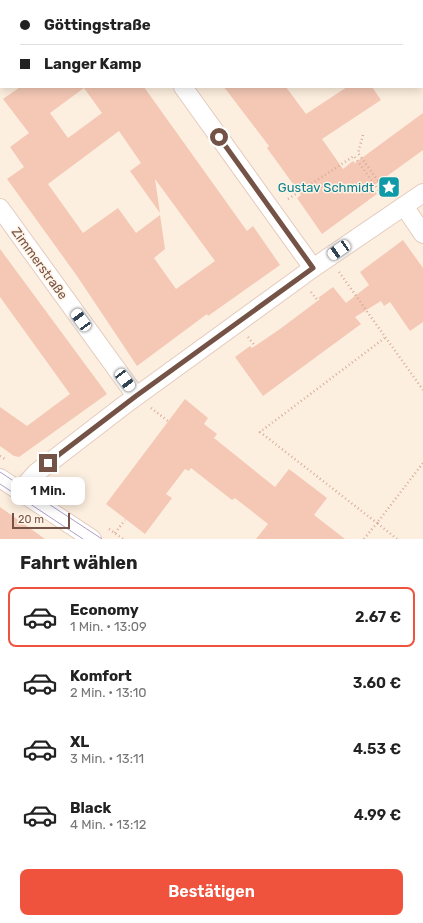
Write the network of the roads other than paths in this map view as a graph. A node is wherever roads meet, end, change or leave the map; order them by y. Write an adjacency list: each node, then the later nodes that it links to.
1 (184, 88): 6 (street)
2 (423, 193): 3 (street)
3 (404, 206): 5 (street); 6 (street)
4 (0, 208): 7 (street, Zimmerstraße)
5 (423, 234)
6 (313, 268): 7 (street)
7 (143, 402): 9 (street)
8 (0, 478): 9 (street)
9 (20, 491): 10 (street)
10 (92, 539)

